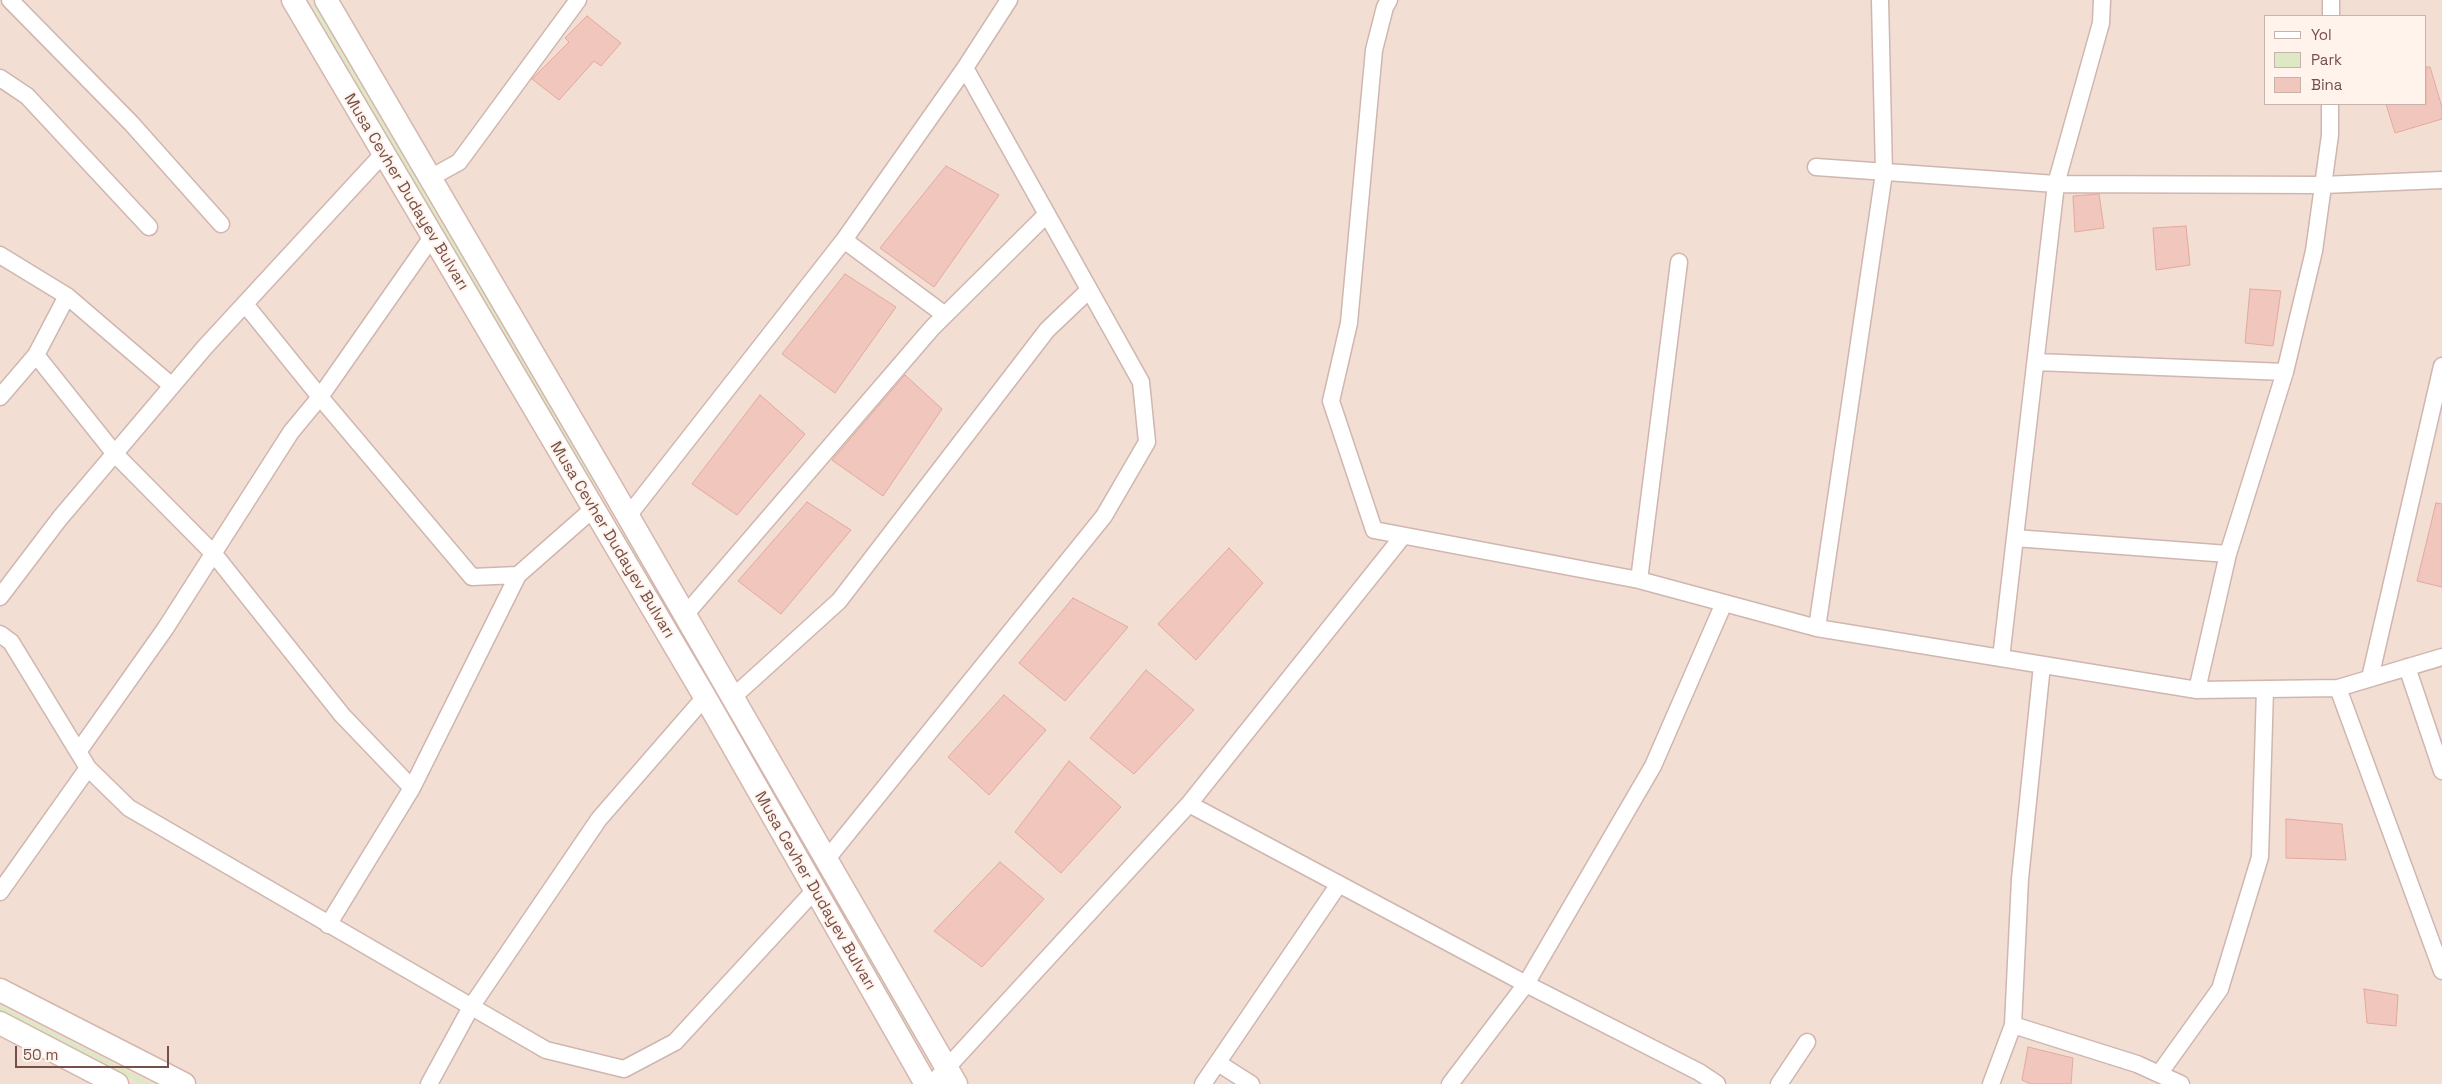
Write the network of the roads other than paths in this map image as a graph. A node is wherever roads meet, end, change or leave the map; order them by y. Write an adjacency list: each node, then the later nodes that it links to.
1 (10, 0): 22 (street)
2 (293, 0): 14 (main road, Musa Cevher Dudayev Bulvarı)
3 (326, 0): 17 (main road, Musa Cevher Dudayev Bulvarı)
4 (578, 0): 17 (street)
5 (1009, 0): 11 (street)
6 (1389, 0): 42 (street)
7 (1880, 0): 16 (street)
8 (2102, 0): 19 (street)
9 (2331, 0): 10 (street)
10 (2331, 15)
11 (965, 68): 21 (street); 25 (street)
12 (0, 78): 23 (street)
13 (2330, 105): 20 (street)
14 (383, 154): 24 (main road, Musa Cevher Dudayev Bulvarı); 30 (street)
15 (1816, 167): 16 (street)
16 (1884, 173): 19 (street); 51 (street)
17 (430, 178): 41 (main road, Musa Cevher Dudayev Bulvarı)
18 (2442, 180): 20 (street)
19 (2056, 184): 20 (street); 33 (street)
20 (2324, 185): 35 (street)
21 (1046, 214): 28 (street); 31 (street)
22 (221, 224)
23 (149, 226)
24 (432, 237): 38 (street); 40 (main road, Musa Cevher Dudayev Bulvarı)
25 (844, 240): 31 (street); 41 (street)
26 (0, 255): 29 (street)
27 (1680, 262): 47 (street)
28 (1089, 290): 61 (street); 68 (street)
29 (68, 296): 32 (street); 36 (street)
30 (245, 304): 36 (street); 38 (street)
31 (945, 315): 50 (street)
32 (36, 355): 37 (street); 39 (street)
33 (2036, 362): 35 (street); 43 (street)
34 (2442, 366): 57 (street)
35 (2285, 372): 45 (street)
36 (172, 386): 39 (street)
37 (0, 397)
38 (320, 397): 44 (street); 46 (street)
39 (115, 454): 44 (street); 48 (street)
40 (593, 508): 46 (street); 62 (main road, Musa Cevher Dudayev Bulvarı)
41 (628, 516): 50 (main road, Musa Cevher Dudayev Bulvarı)
42 (1403, 536): 47 (street); 67 (street)
43 (2015, 538): 45 (street); 54 (street)
44 (214, 554): 63 (street); 66 (street)
45 (2228, 554): 60 (street)
46 (518, 575): 66 (street)
47 (1639, 580): 49 (street)
48 (0, 597)
49 (1724, 603): 51 (street); 74 (street)
50 (685, 615): 61 (main road, Musa Cevher Dudayev Bulvarı)
51 (1816, 628): 54 (street)
52 (0, 634): 63 (street)
53 (2442, 657): 56 (street)
54 (2001, 658): 55 (street)
55 (2042, 665): 60 (street); 78 (street)
56 (2407, 668): 57 (street); 65 (street)
57 (2370, 678): 58 (street)
58 (2338, 688): 59 (street); 73 (street)
59 (2265, 689): 60 (street); 81 (street)
60 (2197, 690)
61 (732, 697): 68 (main road, Musa Cevher Dudayev Bulvarı)
62 (706, 698): 70 (main road, Musa Cevher Dudayev Bulvarı); 76 (street)
63 (78, 752): 64 (street)
64 (88, 768): 71 (street); 72 (street)
65 (2442, 771)
66 (412, 788): 72 (street)
67 (1189, 804): 69 (street); 82 (street)
68 (826, 860): 82 (main road, Musa Cevher Dudayev Bulvarı)
69 (1339, 884): 74 (street); 80 (street)
70 (815, 890): 76 (street); 86 (main road, Musa Cevher Dudayev Bulvarı)
71 (0, 892)
72 (328, 925): 76 (street)
73 (2442, 971)
74 (1526, 984): 89 (street); 90 (street)
75 (0, 990): 84 (main road)
76 (471, 1007): 85 (street)
77 (0, 1023): 83 (main road)
78 (2013, 1026): 81 (street); 92 (street)
79 (1807, 1042): 91 (street)
80 (1218, 1063): 87 (street); 88 (street)
81 (2158, 1074): 93 (street)
82 (944, 1078)
83 (105, 1081)
84 (184, 1084)
85 (430, 1084)
86 (926, 1084)
87 (1203, 1084)
88 (1251, 1084)
89 (1450, 1084)
90 (1717, 1084)
91 (1779, 1084)
92 (1991, 1084)
93 (2181, 1084)

